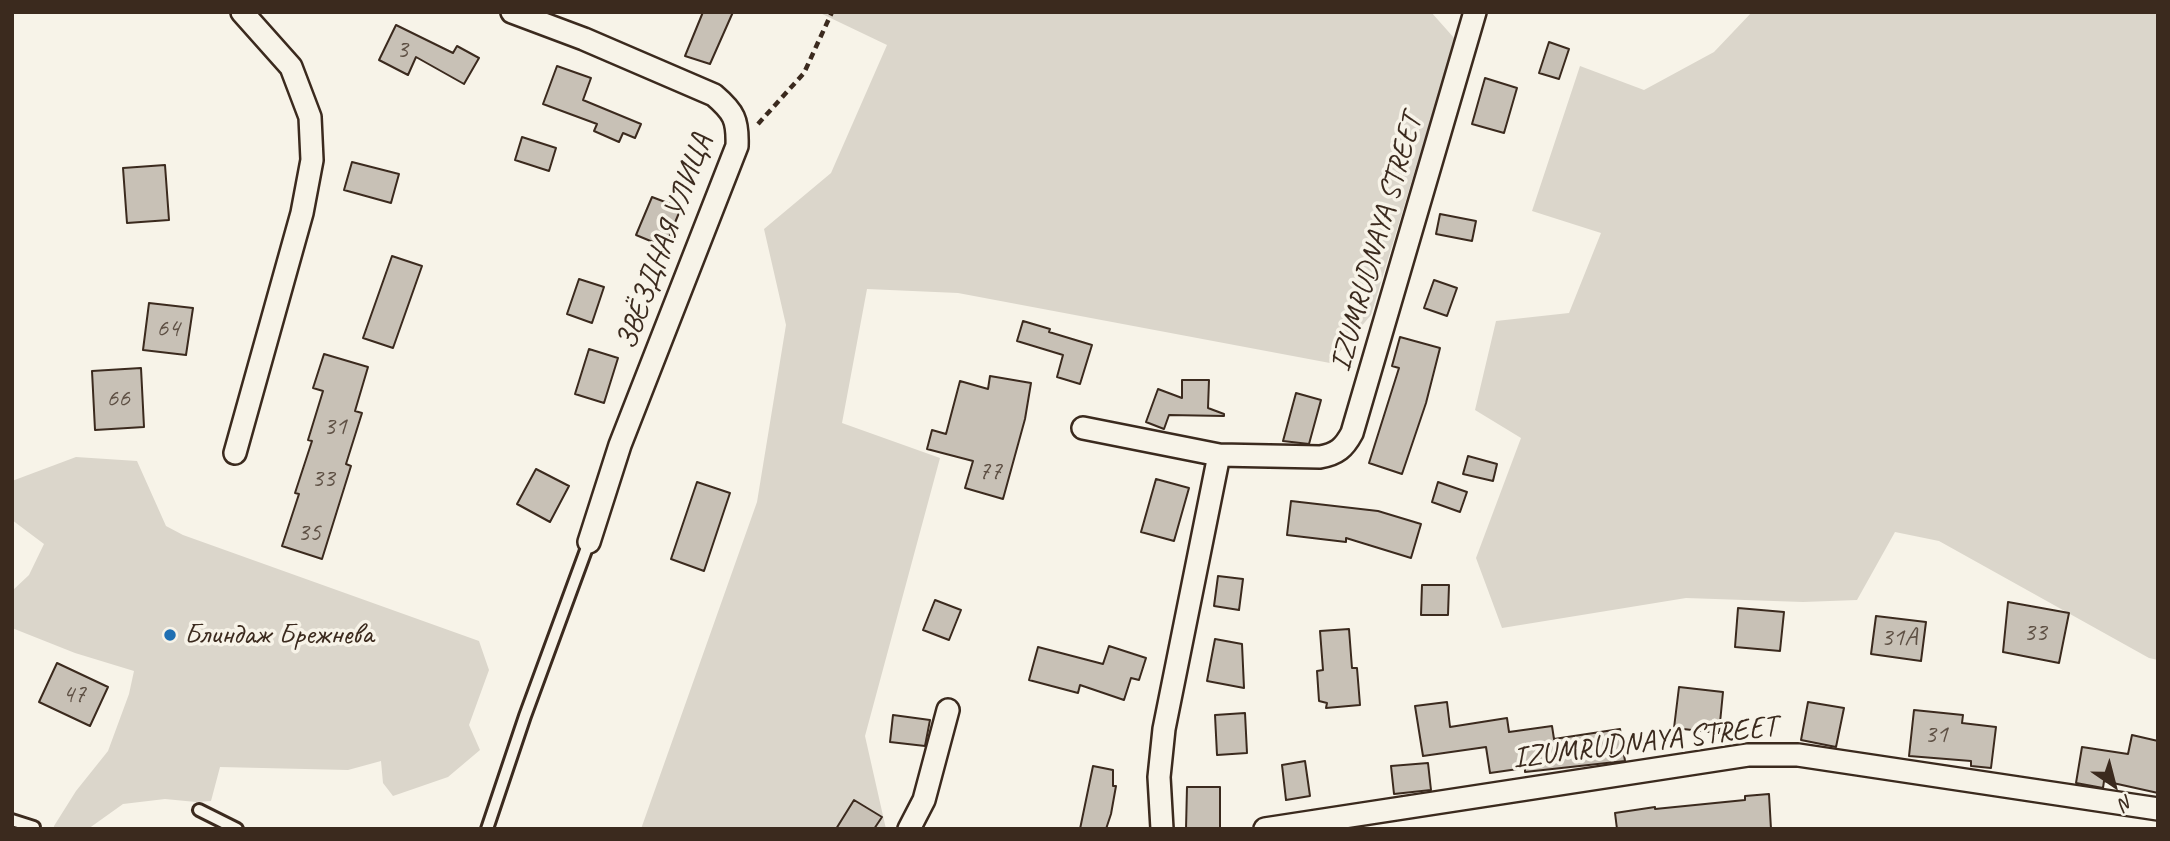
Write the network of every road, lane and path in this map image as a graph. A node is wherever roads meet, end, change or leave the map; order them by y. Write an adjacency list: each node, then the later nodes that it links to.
1 (242, 12): 7 (street)
2 (513, 12): 5 (street, ЗВЁЗДНАЯ УЛИЦА)
3 (832, 12): 5 (path)
4 (1475, 12): 8 (street, IZUMRUDNAYA STREET)
5 (737, 146): 9 (street, ЗВЁЗДНАЯ УЛИЦА)
6 (1083, 428): 8 (street, IZUMRUDNAYA STREET)
7 (235, 453)
8 (1219, 455): 18 (street)
9 (589, 542): 16 (lane)
10 (948, 710): 17 (street)
11 (2158, 809): 19 (street, IZUMRUDNAYA STREET)
12 (199, 810): 15 (lane)
13 (12, 820): 14 (lane)
14 (34, 827)
15 (237, 829)
16 (487, 829)
17 (909, 829)
18 (1162, 829)
19 (1265, 829)

